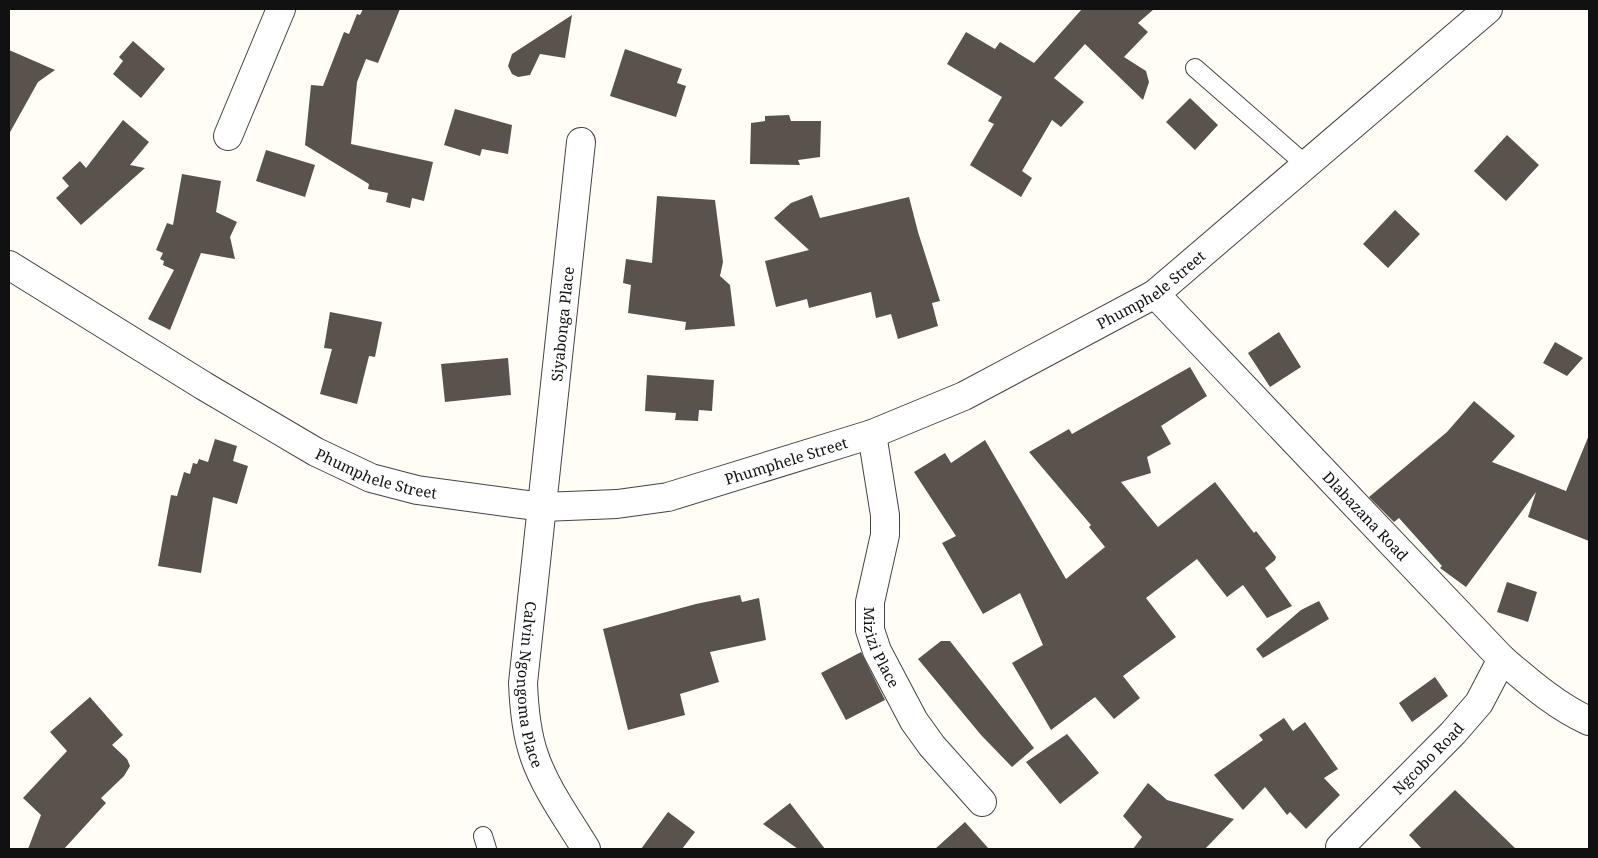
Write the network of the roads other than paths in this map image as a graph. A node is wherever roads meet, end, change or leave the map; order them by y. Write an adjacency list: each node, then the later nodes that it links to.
1 (281, 9): 4 (street)
2 (1488, 9): 6 (street, Phumphele Street)
3 (1195, 68): 6 (lane)
4 (228, 136)
5 (581, 142): 10 (street, Siyabonga Place)
6 (1306, 165): 8 (street, Phumphele Street)
7 (9, 264): 10 (street, Phumphele Street)
8 (1155, 294): 9 (street, Phumphele Street); 11 (street, Dlabazana Road)
9 (872, 434): 10 (street, Phumphele Street); 13 (street, Mizizi Place)
10 (543, 507): 15 (street, Calvin Ngongoma Place)
11 (1502, 659): 12 (street, Dlabazana Road); 14 (street, Ngcobo Road)
12 (1589, 721)
13 (982, 802)
14 (1340, 847)
15 (586, 849)

